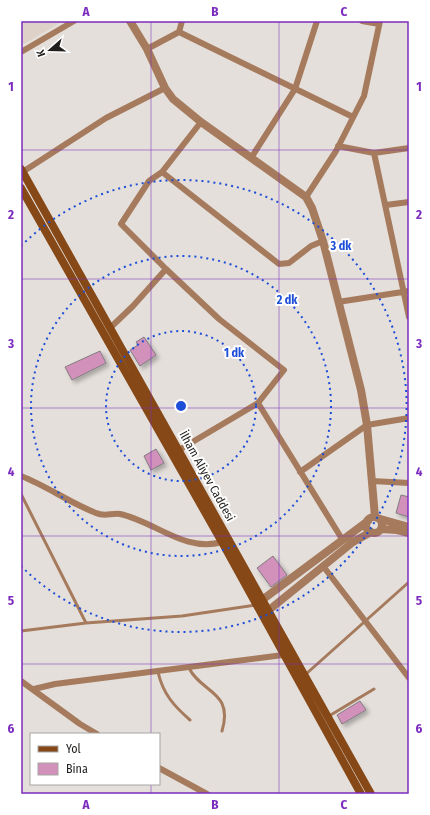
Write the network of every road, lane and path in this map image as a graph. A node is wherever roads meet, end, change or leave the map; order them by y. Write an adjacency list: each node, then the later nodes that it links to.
1 (74, 21): 10 (street)
2 (130, 21): 9 (street)
3 (182, 21): 7 (street)
4 (317, 21): 12 (street)
5 (362, 21): 6 (street)
6 (380, 23): 13 (street)
7 (180, 32): 9 (street); 12 (street)
8 (21, 44): 10 (street)
9 (147, 49): 11 (street)
10 (23, 51)
11 (165, 88): 14 (street); 19 (street)
12 (295, 89): 13 (street); 18 (street)
13 (353, 117): 15 (street)
14 (201, 122): 18 (street); 20 (street)
15 (338, 146): 17 (street); 22 (street)
16 (409, 148): 17 (street)
17 (374, 154): 24 (street)
18 (250, 158): 22 (street)
19 (22, 172): 30 (main road, İlham Aliyev Caddesi)
20 (162, 172): 25 (street); 26 (street)
21 (21, 188): 46 (main road, İlham Aliyev Caddesi)
22 (306, 197): 25 (street)
23 (409, 202): 24 (street)
24 (386, 205): 27 (street)
25 (323, 241): 28 (street)
26 (166, 270): 30 (street); 31 (street)
27 (407, 291): 28 (street); 29 (street)
28 (338, 302): 33 (street)
29 (409, 317)
30 (110, 328): 34 (main road, İlham Aliyev Caddesi)
31 (258, 403): 34 (street); 35 (street)
32 (409, 418): 33 (street)
33 (367, 426): 35 (street); 37 (street)
34 (179, 450): 49 (main road, İlham Aliyev Caddesi)
35 (300, 472): 45 (street)
36 (21, 476): 46 (street)
37 (372, 481): 38 (street); 40 (street)
38 (409, 483)
39 (21, 494): 52 (lane)
40 (373, 519): 41 (street); 42 (street); 43 (street); 45 (street)
41 (409, 527)
42 (381, 529): 43 (street); 44 (street)
43 (372, 532): 47 (street)
44 (409, 533)
45 (342, 539): 49 (street)
46 (222, 542): 49 (main road, İlham Aliyev Caddesi)
47 (323, 566): 50 (street); 51 (street)
48 (409, 582): 51 (lane)
49 (259, 602): 50 (main road, İlham Aliyev Caddesi); 52 (lane)
50 (265, 613): 54 (main road, İlham Aliyev Caddesi); 57 (main road, İlham Aliyev Caddesi)
51 (365, 621): 57 (lane); 58 (street)
52 (86, 623): 53 (lane)
53 (21, 631)
54 (283, 655): 55 (street); 68 (main road, İlham Aliyev Caddesi)
55 (189, 668): 56 (street); 64 (lane)
56 (158, 672): 60 (street); 63 (lane)
57 (304, 676): 62 (main road, İlham Aliyev Caddesi)
58 (409, 678)
59 (21, 680): 60 (street)
60 (34, 689): 65 (street)
61 (374, 689): 62 (lane)
62 (328, 717): 69 (main road, İlham Aliyev Caddesi)
63 (190, 720)
64 (222, 731)
65 (95, 733)
66 (160, 769): 67 (street)
67 (206, 794)
68 (361, 794)
69 (371, 794)

